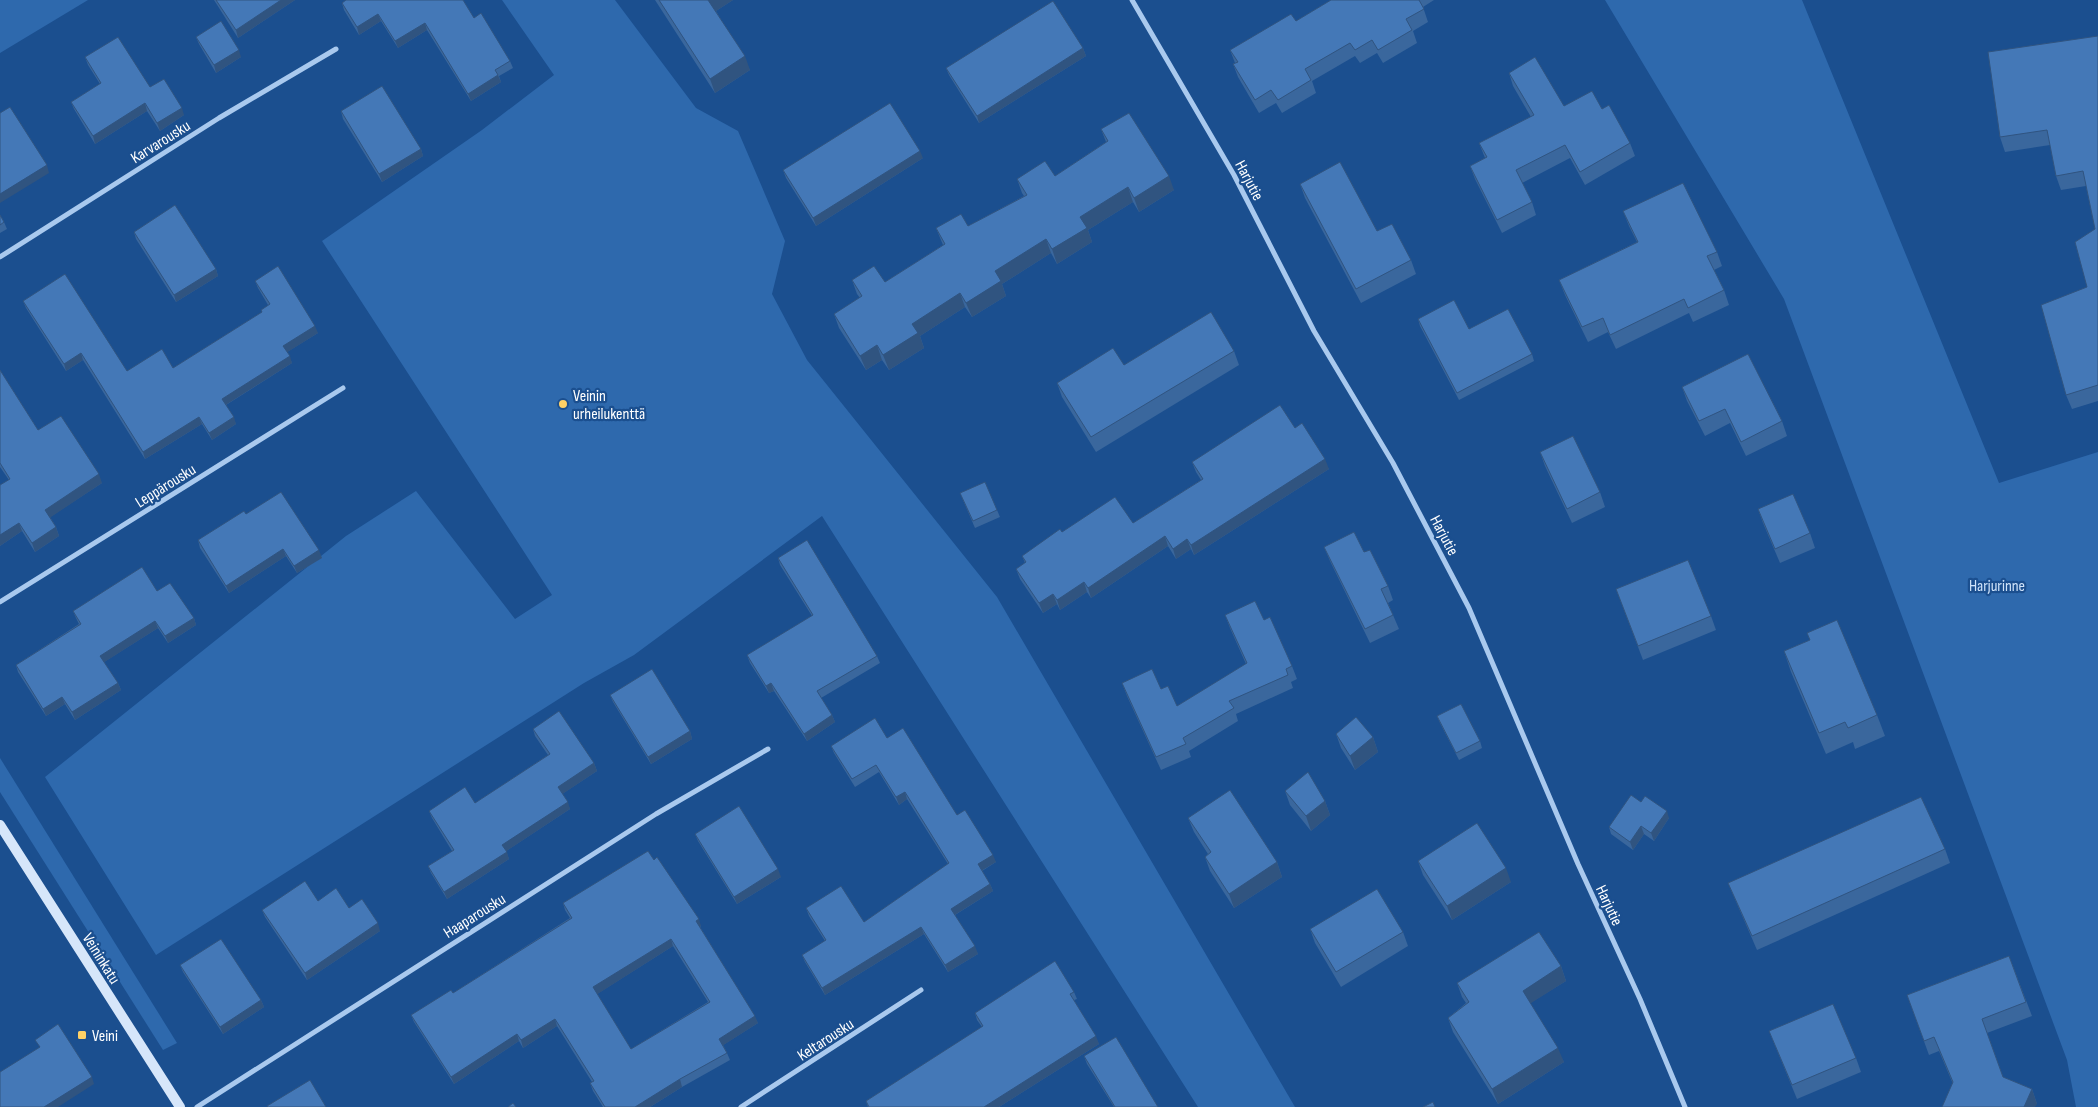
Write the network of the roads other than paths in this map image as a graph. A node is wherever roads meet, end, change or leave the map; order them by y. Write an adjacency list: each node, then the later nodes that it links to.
1 (1132, 0): 12 (street, Harjutie)
2 (336, 49): 3 (street, Karvarousku)
3 (0, 257)
4 (344, 388): 5 (street, Leppärousku)
5 (0, 602)
6 (768, 749): 10 (street, Haaparousku)
7 (0, 824): 9 (street, Veininkatu)
8 (921, 990): 11 (street, Keltarousku)
9 (180, 1107)
10 (197, 1107)
11 (741, 1107)
12 (1684, 1107)

